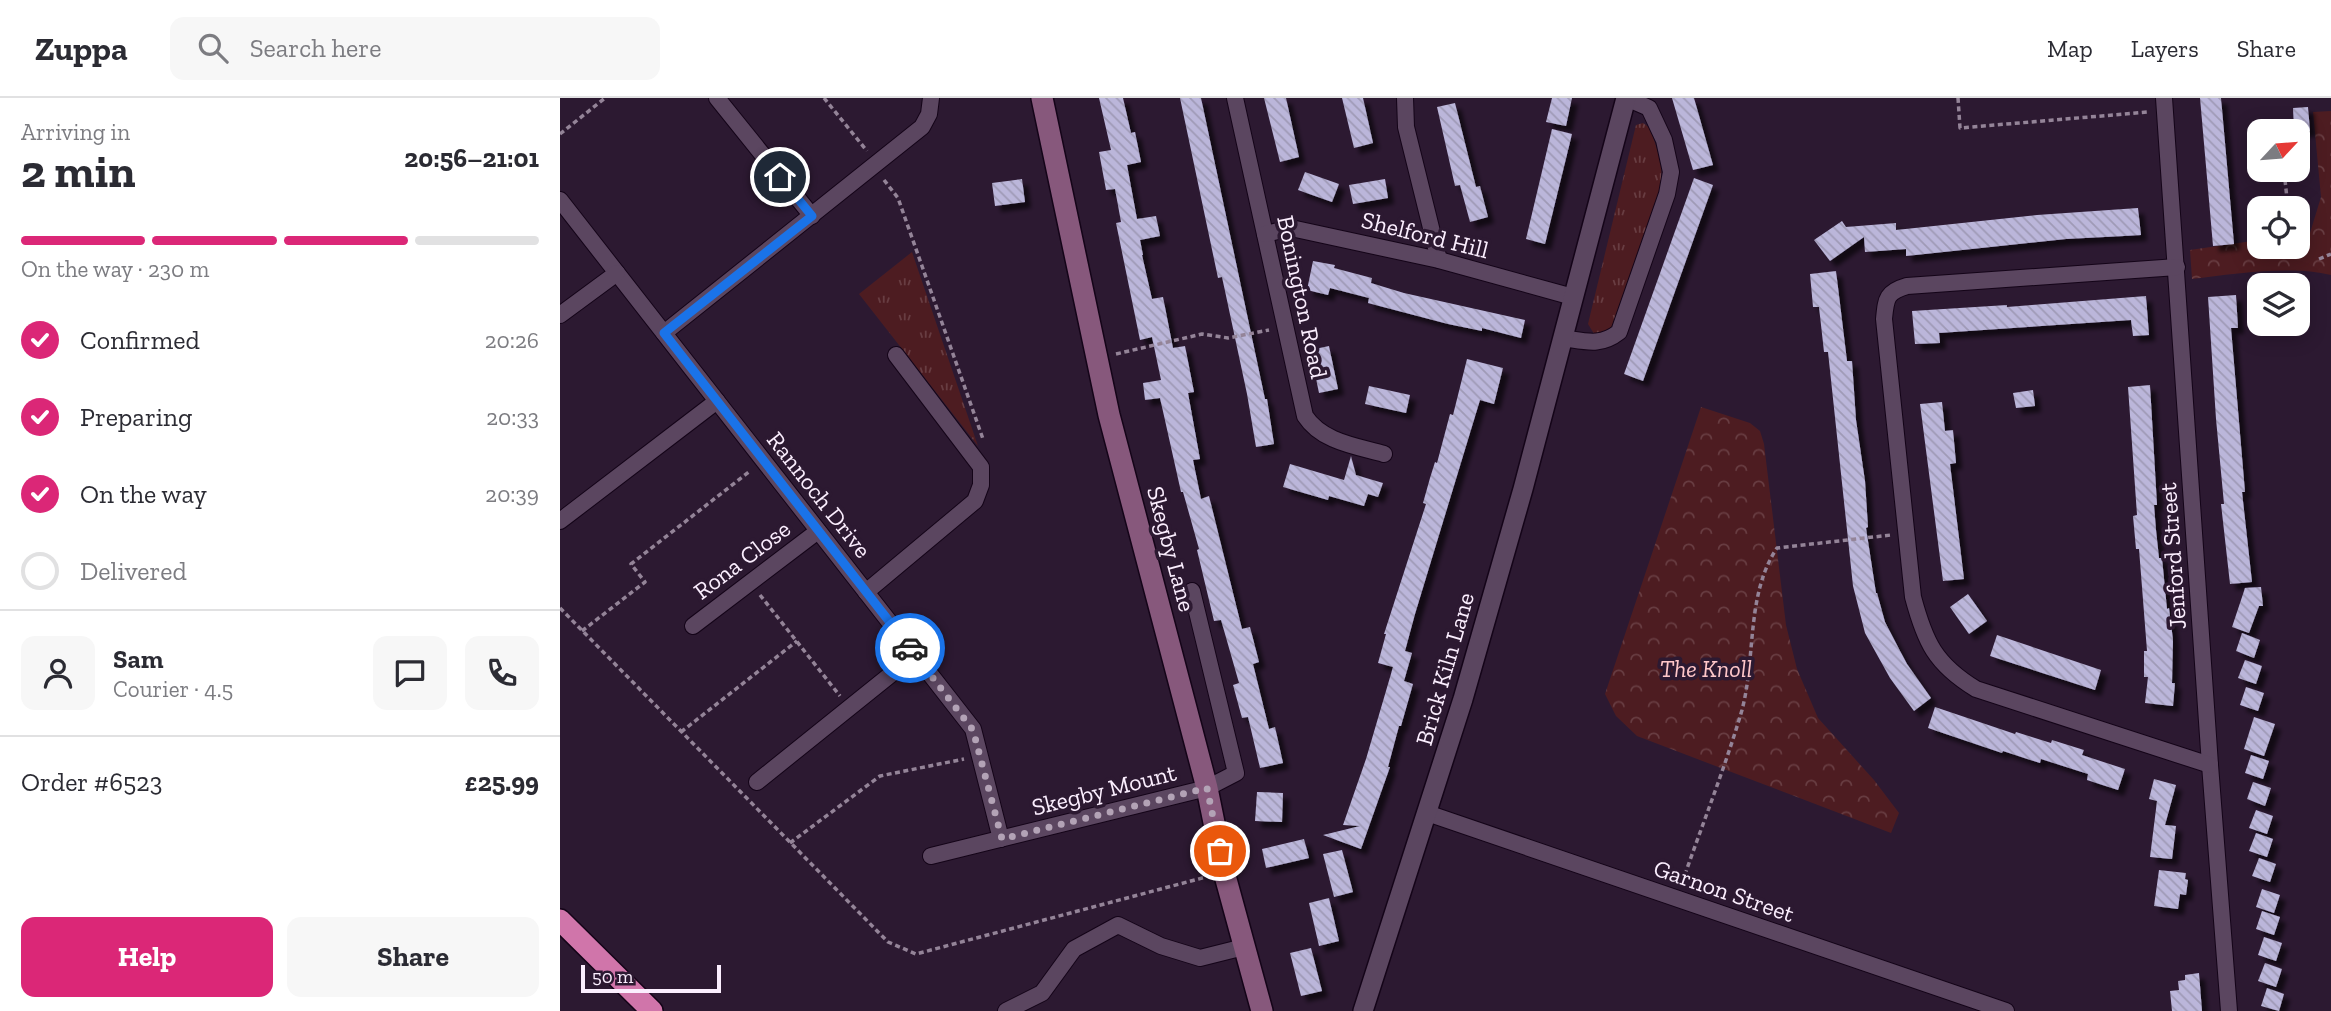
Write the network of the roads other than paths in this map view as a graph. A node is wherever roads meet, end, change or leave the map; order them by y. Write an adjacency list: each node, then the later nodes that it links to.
1 (717, 98): 9 (street)
2 (931, 98): 9 (street)
3 (1042, 98): 29 (main road, Skegby Lane)
4 (1235, 98): 10 (street, Bonington Road)
5 (1405, 98): 11 (street)
6 (1626, 98): 14 (street, Brick Kiln Lane); 17 (street, Brick Kiln Lane)
7 (2165, 104): 12 (street, Jenford Street)
8 (560, 200): 13 (street, Rannoch Drive)
9 (812, 216): 16 (street)
10 (1265, 233): 11 (street, Shelford Hill); 20 (street, Bonington Road)
11 (1439, 260): 14 (street, Shelford Hill)
12 (2177, 267): 27 (street, Jenford Street); 27 (street)
13 (617, 272): 15 (street); 16 (street, Rannoch Drive)
14 (1573, 297): 17 (street, Brick Kiln Lane)
15 (560, 315)
16 (664, 333): 19 (street, Rannoch Drive)
17 (1562, 338): 30 (street, Brick Kiln Lane)
18 (896, 355): 24 (street)
19 (717, 401): 21 (street); 22 (street, Rannoch Drive)
20 (1384, 454)
21 (560, 521)
22 (818, 531): 24 (street, Rannoch Drive); 25 (street, Rona Close)
23 (1192, 591): 29 (street, Skegby Mount)
24 (866, 592): 26 (street, Rannoch Drive)
25 (693, 626)
26 (915, 655): 28 (street); 31 (street, Rannoch Drive)
27 (2210, 765): 40 (street, Jenford Street)
28 (757, 782)
29 (1207, 788): 31 (street, Skegby Mount); 34 (main road, Skegby Lane)
30 (1427, 813): 38 (street, Brick Kiln Lane); 39 (street, Garnon Street)
31 (1002, 839): 32 (street, Skegby Mount)
32 (931, 856)
33 (560, 920): 36 (highway)
34 (1244, 947): 35 (street); 37 (main road, Skegby Lane)
35 (1011, 1010)
36 (652, 1011)
37 (1262, 1011)
38 (1363, 1011)
39 (2006, 1011)
40 (2229, 1011)

